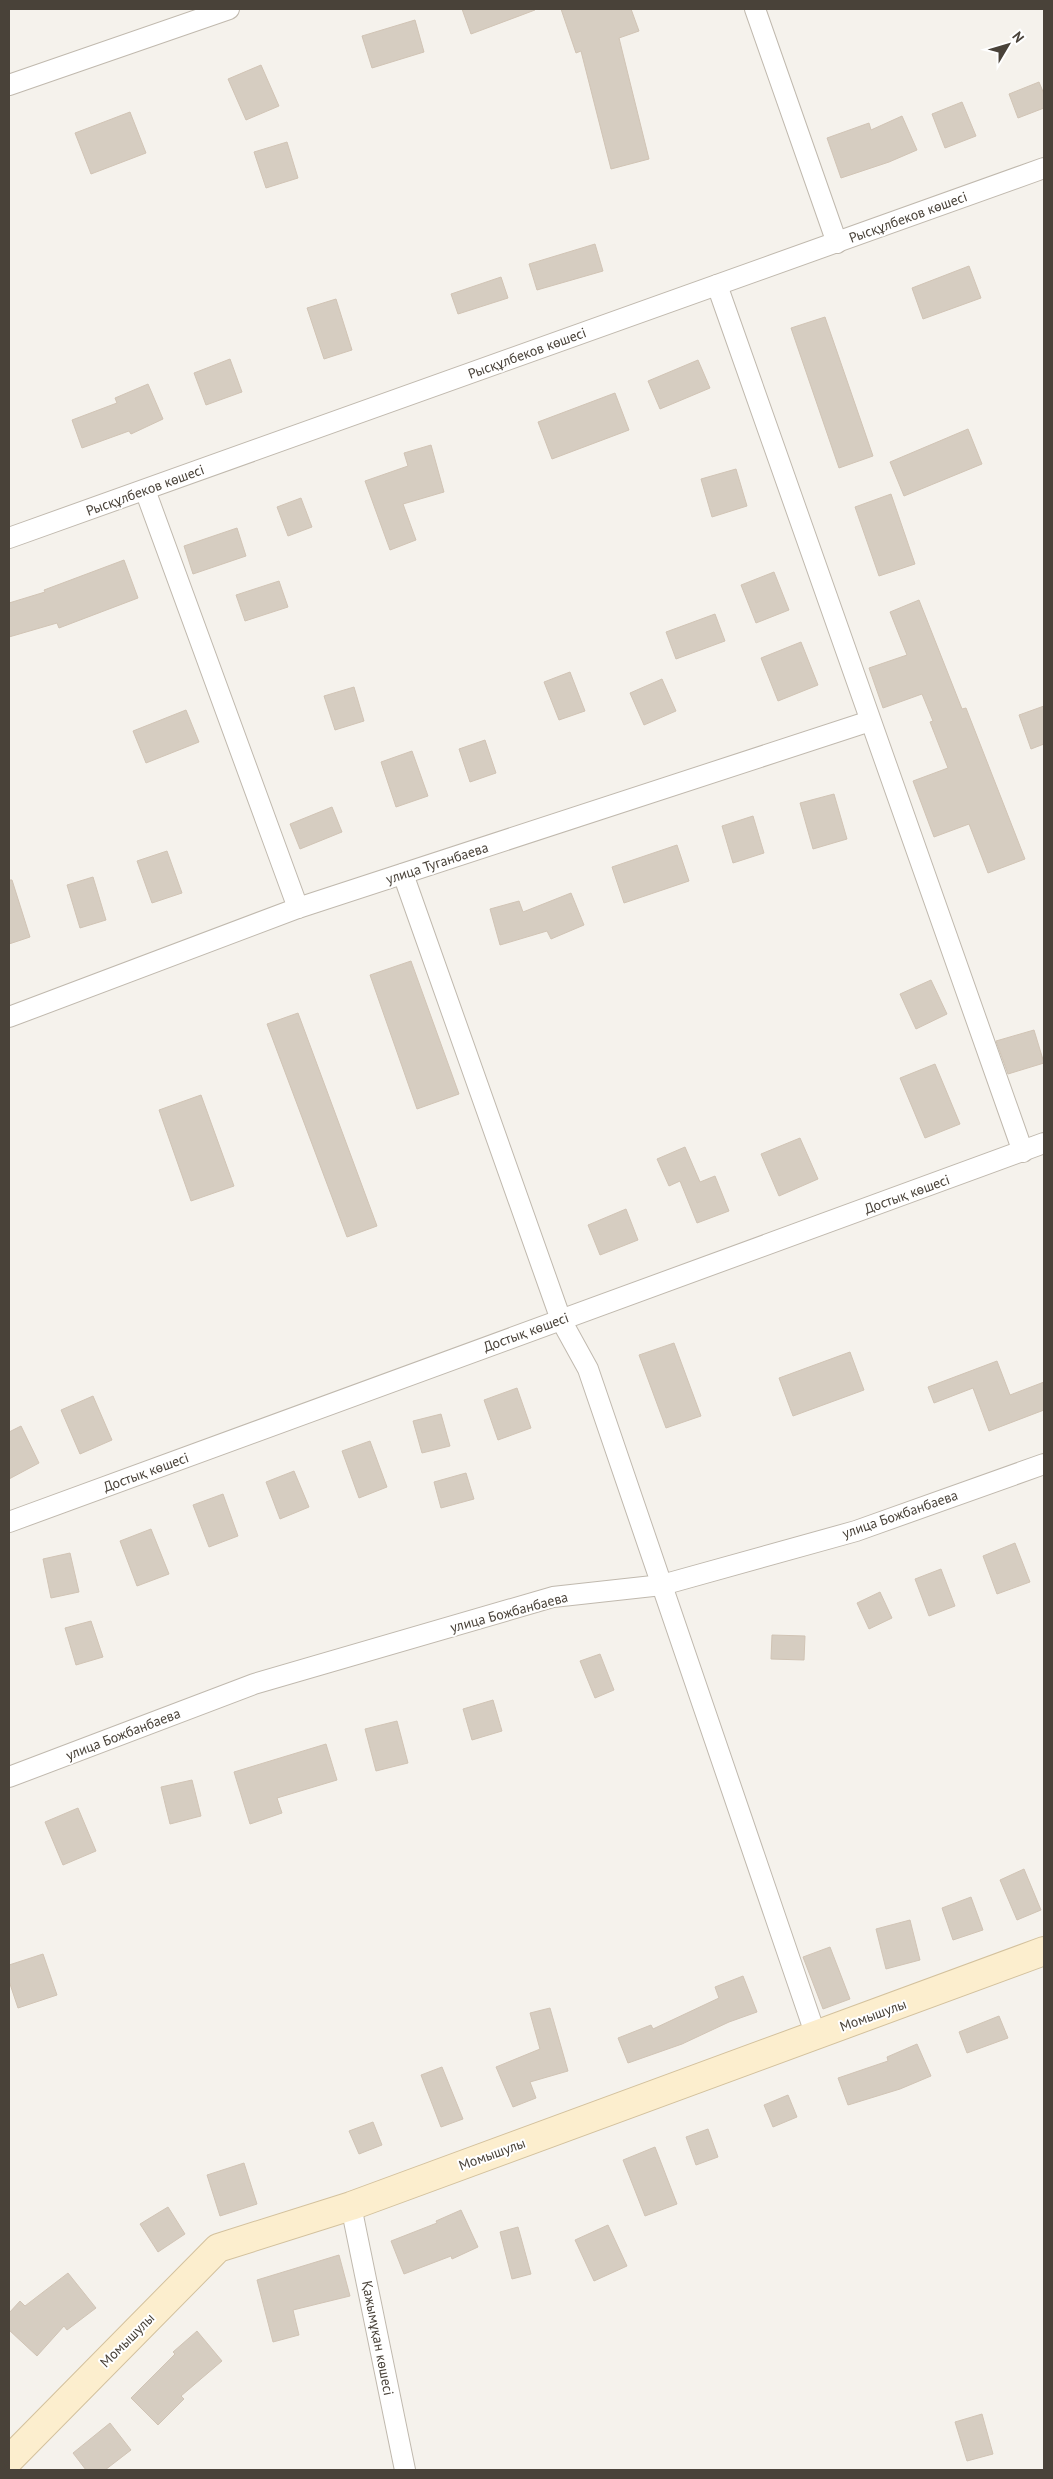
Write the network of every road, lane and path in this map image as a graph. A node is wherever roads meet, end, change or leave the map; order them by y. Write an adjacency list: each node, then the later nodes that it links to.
1 (229, 9): 3 (street)
2 (755, 9): 5 (street)
3 (9, 85)
4 (1044, 168): 5 (street, Рысқұлбеков көшесі)
5 (837, 243): 6 (street, Рысқұлбеков көшесі)
6 (717, 285): 7 (street, Рысқұлбеков көшесі); 9 (street)
7 (145, 490): 8 (street, Рысқұлбеков көшесі); 11 (street)
8 (9, 538)
9 (870, 721): 10 (street, улица Туганбаева); 14 (street)
10 (403, 874): 11 (street, улица Туганбаева); 15 (street)
11 (298, 908): 12 (street, улица Туганбаева)
12 (9, 1017)
13 (1044, 1143): 14 (street, Достық көшесі)
14 (1023, 1152): 15 (street, Достық көшесі)
15 (561, 1320): 17 (street, Достық көшесі); 18 (street)
16 (1044, 1464): 18 (street, улица Божбанбаева)
17 (9, 1522)
18 (662, 1585): 19 (street, улица Божбанбаева); 21 (street)
19 (9, 1777)
20 (1044, 1951): 21 (street, Момышулы)
21 (816, 2036): 22 (street, Момышулы)
22 (351, 2206): 23 (street, Момышулы); 24 (street, Қажымұқан көшесі)
23 (9, 2460)
24 (405, 2470)

